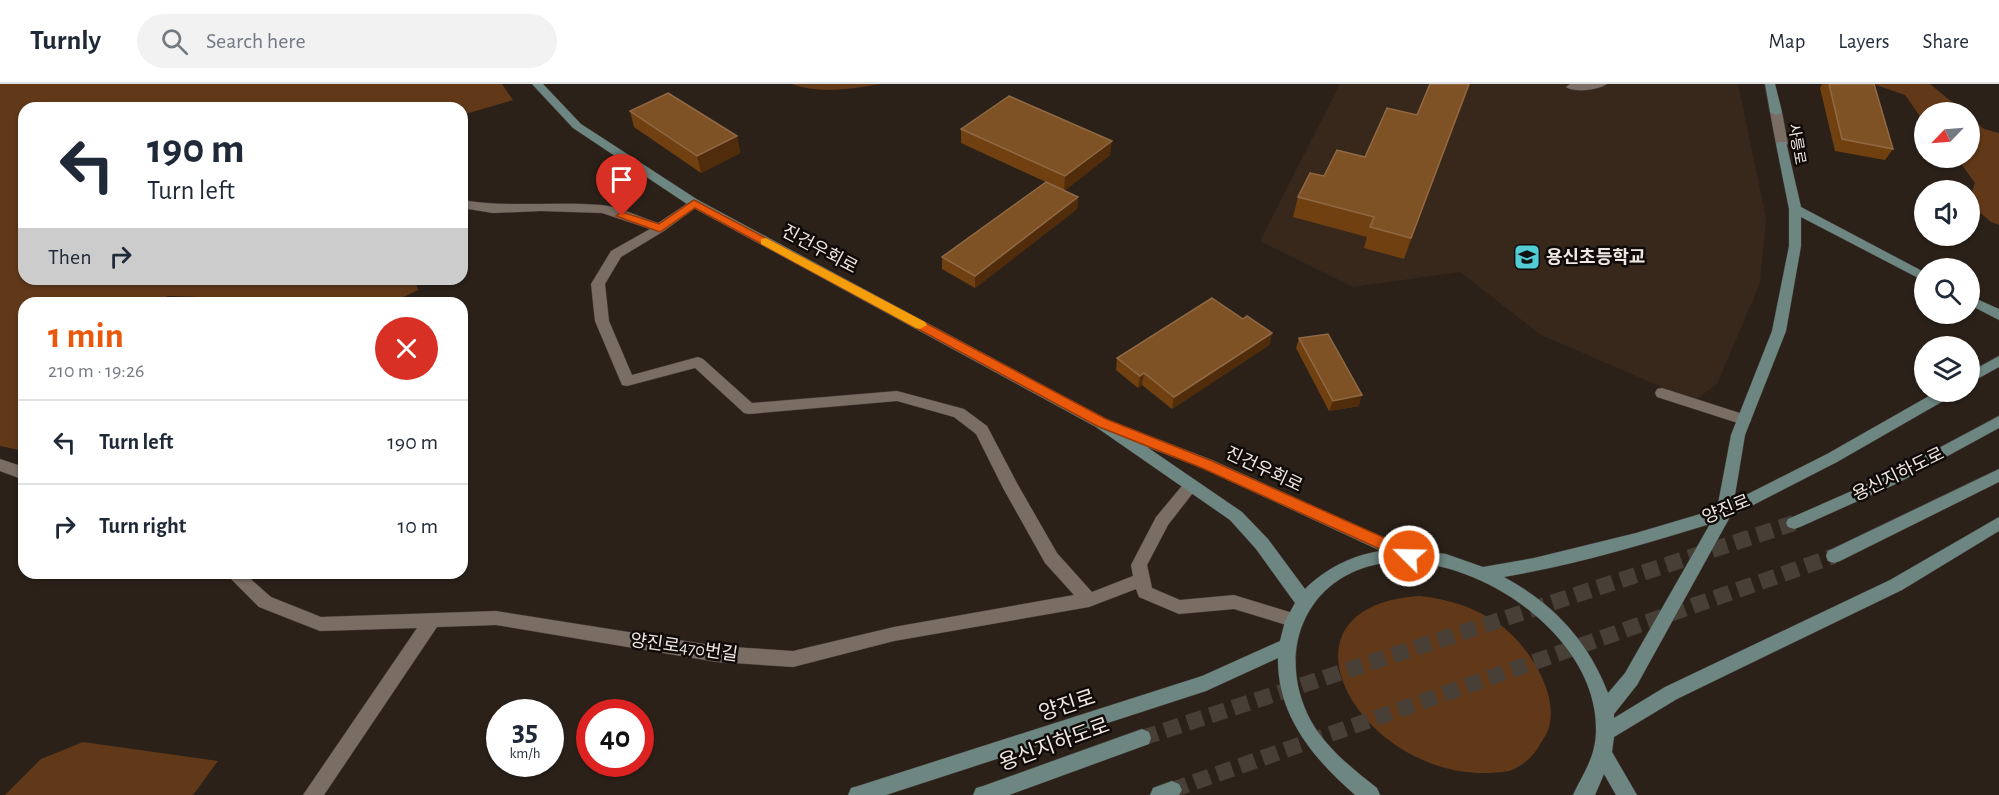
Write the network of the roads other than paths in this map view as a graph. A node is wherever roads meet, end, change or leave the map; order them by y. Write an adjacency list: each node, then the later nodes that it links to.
1 (537, 84): 7 (main road, 진건우회로)
2 (1602, 84): 4 (street)
3 (1770, 84): 5 (main road, 사릉로)
4 (1571, 87)
5 (1776, 112): 6 (street, 사릉로)
6 (1782, 144): 9 (main road, 사릉로)
7 (694, 203): 10 (street); 20 (main road, 진건우회로)
8 (468, 205): 10 (street)
9 (1796, 209): 11 (main road); 18 (main road, 사릉로)
10 (660, 228): 33 (street)
11 (1914, 272)
12 (1980, 305): 13 (main road)
13 (1999, 315)
14 (1999, 361): 15 (main road)
15 (1980, 372)
16 (1662, 393): 18 (street)
17 (1930, 402): 25 (main road, 양진로)
18 (1744, 420): 25 (main road, 사릉로)
19 (1999, 421): 26 (main road, 용신지하도로)
20 (1101, 423): 24 (main road, 진건우회로); 28 (main road, 진건우회로)
21 (0, 465): 22 (street)
22 (18, 471)
23 (1999, 475): 29 (main road)
24 (1191, 485): 32 (street); 34 (main road, 진건우회로)
25 (1724, 513): 30 (main road, 양진로); 38 (main road)
26 (1794, 523)
27 (1999, 523): 39 (main road)
28 (1409, 556): 30 (main road); 34 (main road)
29 (1834, 556)
30 (1485, 573): 38 (main road)
31 (240, 579): 36 (street, 양진로470번길)
32 (1142, 580): 33 (street, 양진로470번길); 35 (street)
33 (1089, 600): 36 (street, 양진로470번길)
34 (1304, 600): 35 (main road)
35 (1293, 620): 37 (main road)
36 (432, 621): 42 (street)
37 (1286, 646): 43 (main road, 양진로); 45 (main road)
38 (1605, 711): 39 (main road)
39 (1607, 732): 41 (main road)
40 (1142, 738): 44 (main road, 용신지하도로)
41 (1604, 756): 46 (main road); 47 (main road)
42 (313, 795)
43 (858, 795)
44 (983, 795)
45 (1370, 795)
46 (1583, 795)
47 (1627, 795)

